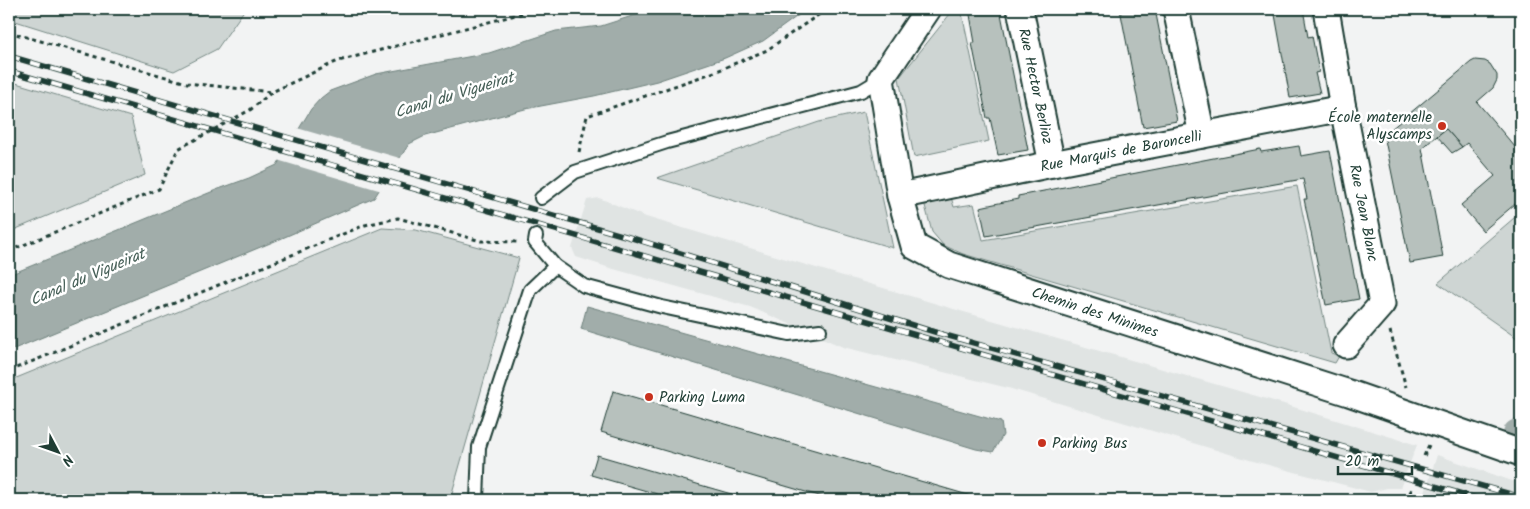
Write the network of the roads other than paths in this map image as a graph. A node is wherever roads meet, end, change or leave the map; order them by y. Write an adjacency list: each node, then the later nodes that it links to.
1 (928, 9): 5 (street)
2 (1020, 9): 8 (street, Rue Hector Berlioz)
3 (1176, 9): 7 (street)
4 (1326, 9): 6 (street, Rue Jean Blanc)
5 (881, 79): 9 (street, Chemin des Minimes); 10 (lane)
6 (1343, 108): 7 (street, Rue Marquis de Baroncelli); 14 (street, Rue Jean Blanc)
7 (1202, 135): 8 (street, Rue Marquis de Baroncelli)
8 (1052, 164): 9 (street, Rue Marquis de Baroncelli)
9 (900, 196): 15 (street, Chemin des Minimes)
10 (541, 198)
11 (536, 239): 12 (lane)
12 (555, 266): 13 (lane); 16 (lane)
13 (820, 330)
14 (1346, 345)
15 (1521, 453)
16 (477, 500)

